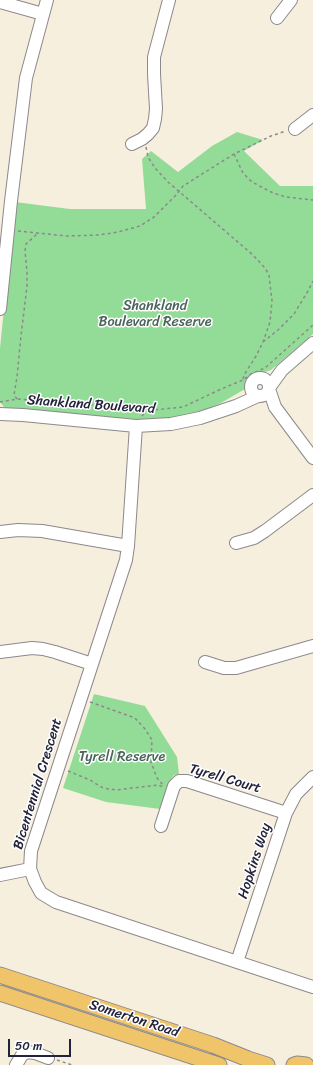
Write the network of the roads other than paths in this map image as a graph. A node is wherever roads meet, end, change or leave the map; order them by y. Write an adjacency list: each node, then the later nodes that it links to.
1 (47, 0): 5 (street)
2 (169, 0): 9 (street)
3 (291, 0): 6 (street)
4 (0, 2): 5 (street)
5 (43, 14): 10 (street)
6 (275, 20)
7 (313, 115): 8 (street)
8 (294, 129)
9 (130, 144)
10 (6, 200): 11 (street)
11 (0, 309)
12 (313, 343): 13 (street, Shankland Boulevard)
13 (259, 388): 15 (street, Shankland Boulevard); 16 (street)
14 (0, 414): 15 (street, Shankland Boulevard)
15 (136, 426): 20 (street, Bicentennial Crescent)
16 (313, 458)
17 (313, 495): 19 (street)
18 (0, 532): 20 (street)
19 (236, 543)
20 (128, 546): 24 (street, Bicentennial Crescent)
21 (313, 646): 23 (street)
22 (0, 652): 24 (street)
23 (204, 662)
24 (92, 664): 28 (street, Bicentennial Crescent)
25 (313, 777): 26 (street, Hopkins Way)
26 (286, 813): 27 (street, Tyrell Court); 30 (street, Hopkins Way)
27 (161, 826)
28 (30, 868): 29 (street); 30 (street, Bicentennial Crescent)
29 (0, 875)
30 (237, 962): 32 (street, Bicentennial Crescent)
31 (0, 975): 37 (main road, Somerton Road)
32 (313, 987)
33 (0, 993): 36 (main road, Somerton Road)
34 (48, 1058): 35 (street)
35 (16, 1065)
36 (219, 1065)
37 (267, 1065)
38 (294, 1065): 39 (main road)
39 (306, 1065)

